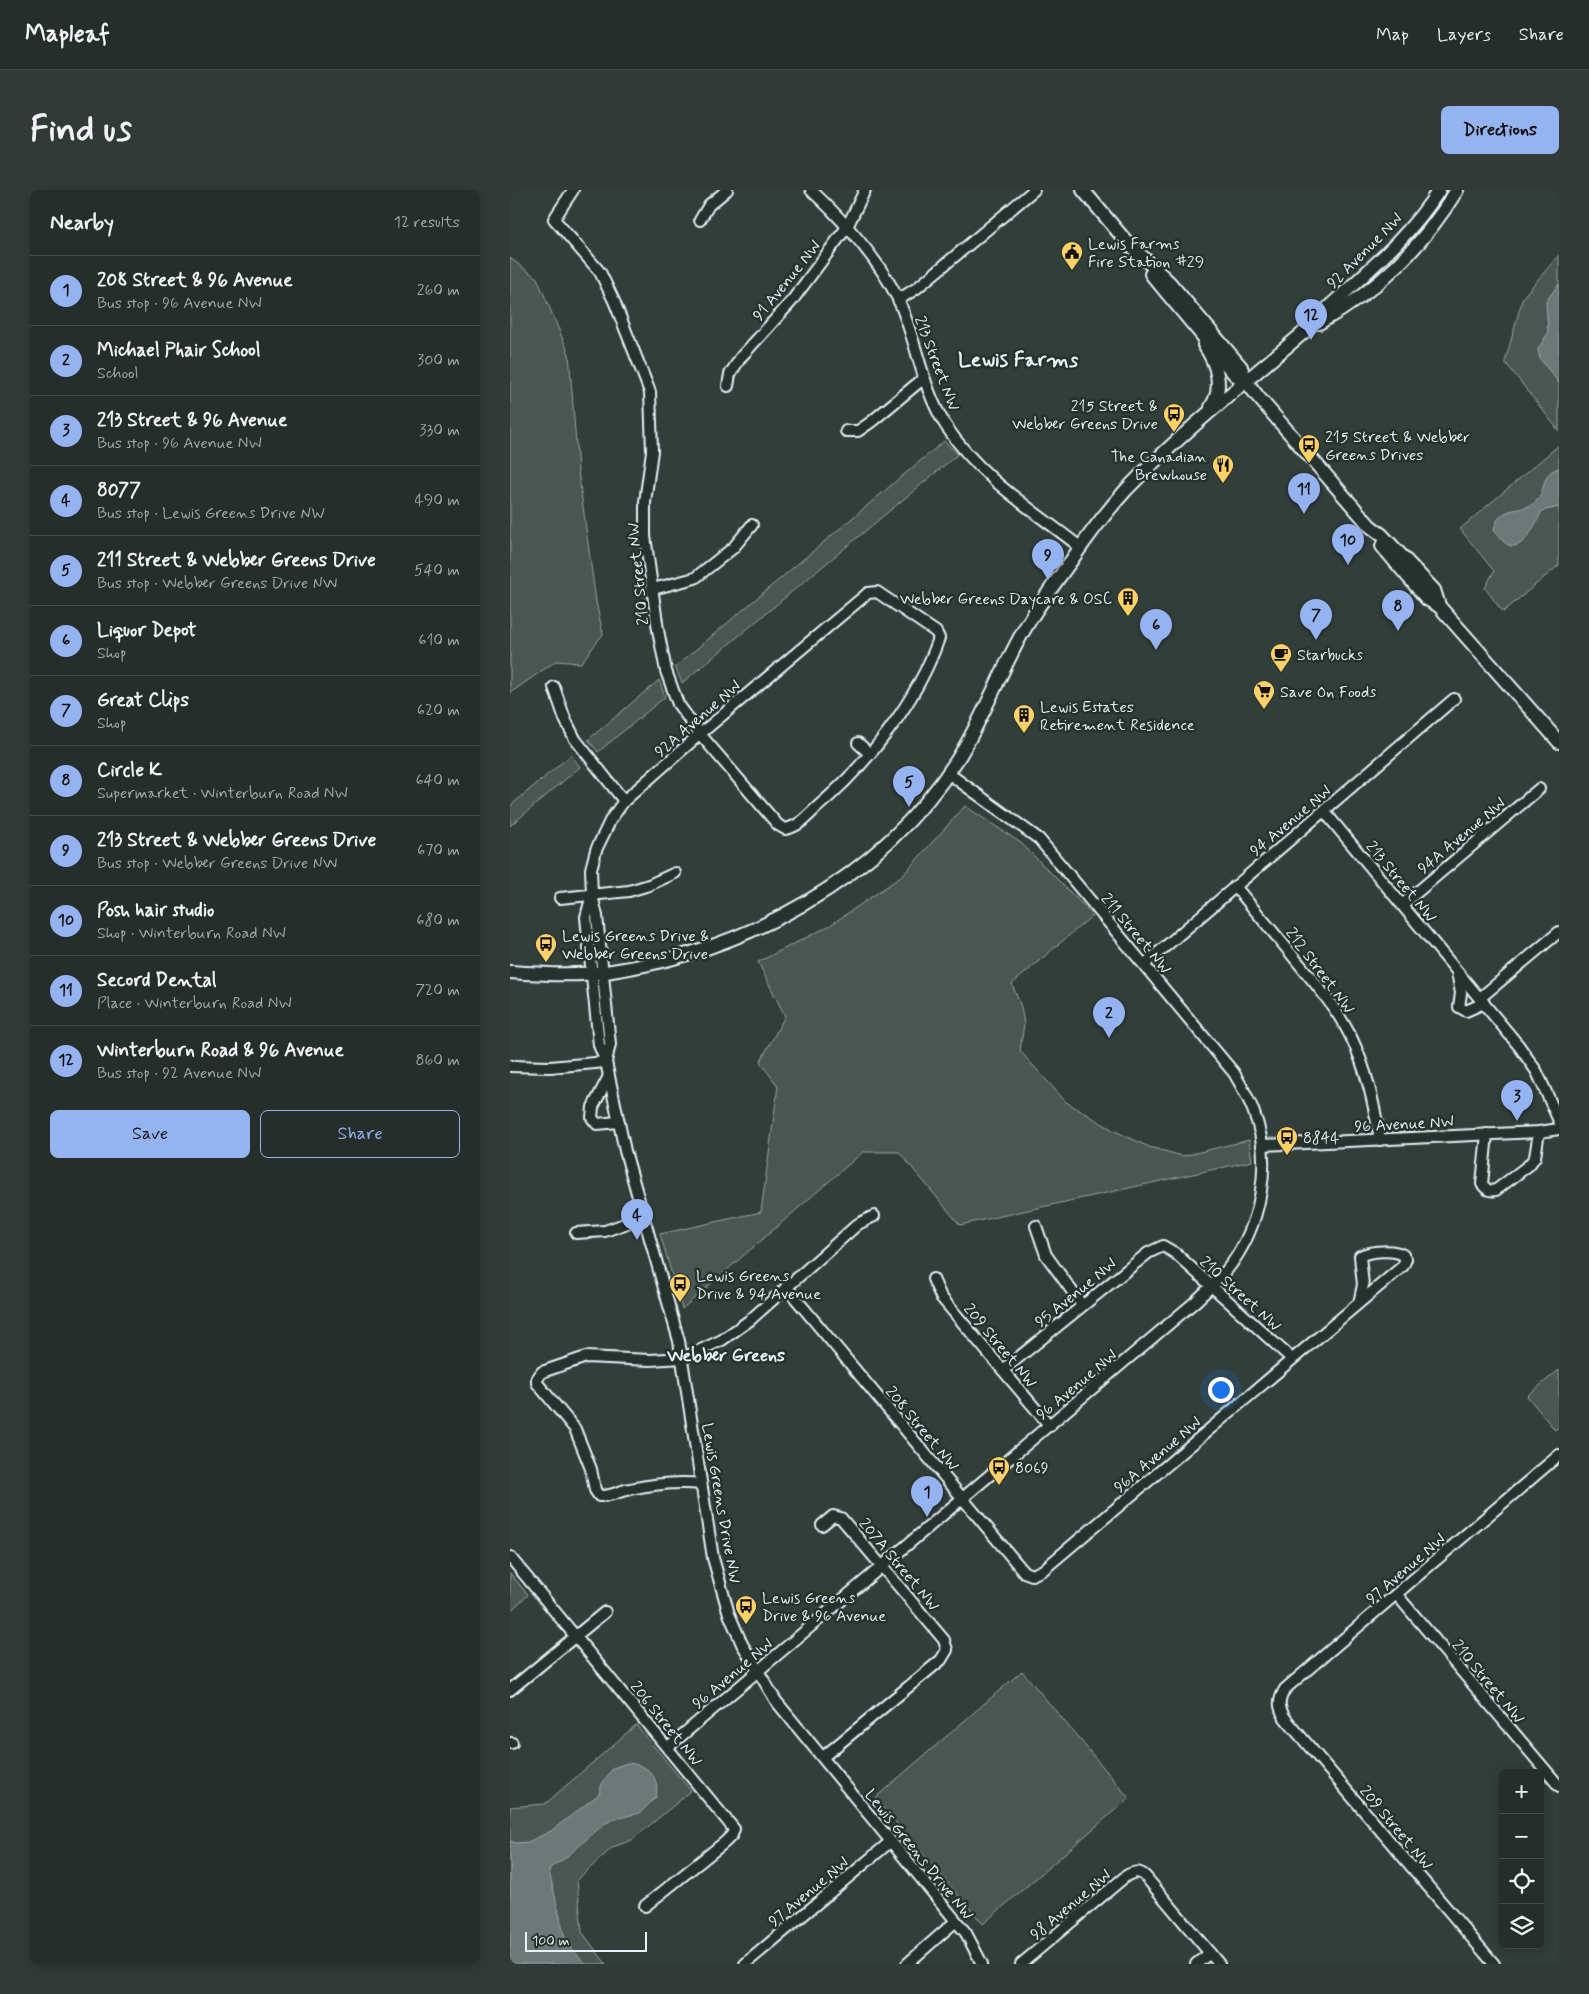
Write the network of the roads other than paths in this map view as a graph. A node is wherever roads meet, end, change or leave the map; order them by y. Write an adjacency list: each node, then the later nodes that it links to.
1 (573, 190): 22 (street, 210 Street NW)
2 (727, 190): 9 (street)
3 (811, 190): 10 (street, 213 Street NW)
4 (866, 190): 10 (street, 91 Avenue NW)
5 (1034, 190): 12 (street)
6 (1083, 190): 11 (main road)
7 (1440, 190): 14 (main road, 92 Avenue NW)
8 (1457, 190): 14 (main road, 92 Avenue NW)
9 (700, 220)
10 (847, 227): 12 (street, 213 Street NW); 17 (street, 91 Avenue NW)
11 (1125, 240): 13 (main road); 16 (main road)
12 (898, 300): 15 (street, 213 Street NW)
13 (1186, 315): 16 (main road); 18 (main road)
14 (1306, 330): 16 (main road, 92 Avenue NW)
15 (924, 378): 19 (street); 21 (street, 213 Street NW)
16 (1246, 380): 18 (main road, 92 Avenue NW); 26 (main road)
17 (728, 386)
18 (1205, 415): 21 (main road, 92 Avenue NW)
19 (846, 431)
20 (752, 525): 22 (street)
21 (1080, 547): 29 (main road, 92 Avenue NW)
22 (653, 589): 25 (street, 210 Street NW)
23 (554, 687): 31 (street)
24 (1454, 699): 32 (street, 94 Avenue NW)
25 (700, 734): 28 (street, 210 Street NW); 28 (street, 92A Avenue NW); 31 (street, 92A Avenue NW)
26 (1559, 742)
27 (858, 743): 28 (street)
28 (870, 754)
29 (948, 773): 39 (street, 211 Street NW); 42 (main road, 92 Avenue NW)
30 (1539, 789): 37 (street, 94A Avenue NW)
31 (624, 801): 35 (street, 92A Avenue NW)
32 (1324, 811): 34 (street, 94 Avenue NW); 37 (street, 213 Street NW)
33 (675, 873): 35 (street)
34 (1235, 886): 39 (street, 94 Avenue NW); 52 (street, 212 Street NW)
35 (592, 894): 36 (street); 42 (street, 92A Avenue NW)
36 (560, 898)
37 (1402, 905): 40 (street, 213 Street NW)
38 (1559, 932): 43 (street)
39 (1145, 964): 53 (street, 211 Street NW)
40 (1457, 970): 43 (street, 213 Street NW); 43 (street)
41 (510, 972): 42 (main road, 92 Avenue NW)
42 (597, 972): 44 (street, Lewis Greens Drive NW)
43 (1482, 1001): 47 (street, 213 Street NW)
44 (606, 1062): 45 (street); 46 (street, Lewis Greens Drive NW)
45 (510, 1066)
46 (609, 1076): 48 (street, Lewis Greens Drive NW); 48 (street)
47 (1559, 1121)
48 (618, 1122): 55 (street, Lewis Greens Drive NW)
49 (1559, 1129): 50 (street, 96 Avenue NW)
50 (1539, 1132): 51 (street, 96 Avenue NW); 51 (street)
51 (1487, 1134): 52 (street, 96 Avenue NW)
52 (1380, 1140): 53 (street, 96 Avenue NW)
53 (1262, 1145): 61 (street, 96 Avenue NW)
54 (874, 1216): 60 (street)
55 (644, 1217): 57 (street); 64 (street, Lewis Greens Drive NW)
56 (1036, 1226): 63 (street)
57 (576, 1233)
58 (1170, 1249): 61 (street, 210 Street NW); 63 (street, 95 Avenue NW)
59 (933, 1279): 66 (street, 209 Street NW)
60 (786, 1287): 64 (street); 70 (street, 208 Street NW)
61 (1211, 1287): 65 (street, 210 Street NW); 67 (street, 96 Avenue NW)
62 (1360, 1303): 62 (street, 96A Avenue NW); 65 (street, 96A Avenue NW)
63 (1082, 1305): 66 (street, 95 Avenue NW)
64 (683, 1358): 69 (street, Lewis Greens Drive NW); 69 (street)
65 (1292, 1359): 74 (street, 96A Avenue NW)
66 (1003, 1370): 67 (street, 209 Street NW)
67 (1050, 1426): 70 (street, 96 Avenue NW)
68 (1559, 1455): 75 (street, 97 Avenue NW)
69 (701, 1484): 78 (street, Lewis Greens Drive NW)
70 (963, 1499): 73 (street, 96 Avenue NW); 74 (street, 208 Street NW)
71 (822, 1525): 73 (street, 207A Street NW)
72 (510, 1557): 77 (street, 206 Street NW)
73 (883, 1567): 78 (street, 96 Avenue NW); 82 (street, 207A Street NW)
74 (1043, 1570)
75 (1397, 1595): 80 (street, 97 Avenue NW); 83 (street, 210 Street NW)
76 (605, 1612): 77 (street)
77 (576, 1636): 79 (street); 81 (street, 206 Street NW)
78 (758, 1671): 81 (street, 96 Avenue NW); 82 (street, Lewis Greens Drive NW)
79 (510, 1690)
80 (1279, 1708): 94 (street, 209 Street NW)
81 (668, 1747): 85 (street, 206 Street NW)
82 (823, 1757): 84 (street, Lewis Greens Drive NW)
83 (1559, 1786)
84 (890, 1842): 86 (street, Lewis Greens Drive NW); 88 (street, 97 Avenue NW)
85 (645, 1906)
86 (956, 1921): 89 (street); 90 (street, Lewis Greens Drive NW)
87 (1210, 1953): 91 (street, 98 Avenue NW); 92 (street); 93 (street)
88 (745, 1964)
89 (907, 1964)
90 (982, 1964)
91 (1021, 1964)
92 (1196, 1964)
93 (1219, 1964)
94 (1494, 1964)

